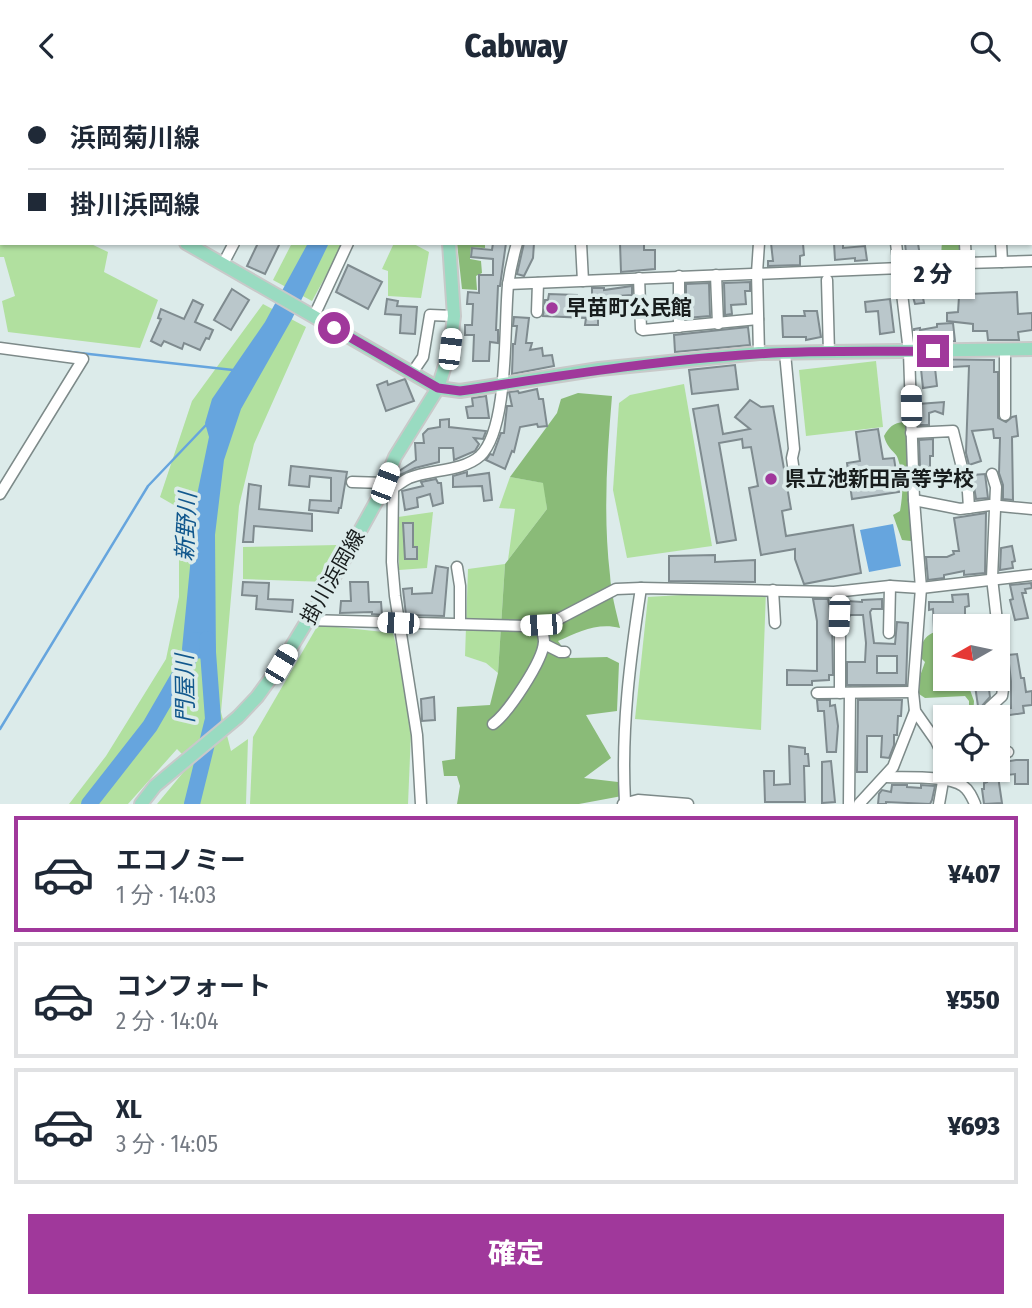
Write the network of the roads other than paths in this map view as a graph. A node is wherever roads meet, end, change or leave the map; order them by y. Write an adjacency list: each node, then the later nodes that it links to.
1 (190, 245): 13 (main road)
2 (232, 245): 13 (street)
3 (347, 245): 24 (street)
4 (449, 245): 25 (main road, 掛川浜岡線)
5 (517, 245): 22 (street)
6 (581, 245): 20 (street)
7 (759, 245): 15 (street)
8 (896, 245): 14 (street)
9 (965, 245): 12 (street)
10 (1000, 245): 12 (street)
11 (1032, 261): 12 (street)
12 (1002, 262)
13 (223, 264): 24 (main road)
14 (901, 268): 15 (street); 32 (street)
15 (757, 273): 16 (street); 26 (street)
16 (716, 275): 17 (street); 27 (street)
17 (679, 276): 18 (street); 28 (street)
18 (639, 278): 20 (street); 28 (street)
19 (827, 280): 35 (street)
20 (583, 281): 21 (street)
21 (538, 283): 22 (street); 23 (street)
22 (509, 284): 37 (street)
23 (537, 312)
24 (312, 315): 36 (main road)
25 (454, 316): 36 (street); 38 (main road, 掛川浜岡線)
26 (758, 319): 27 (street); 33 (street)
27 (718, 324): 28 (street)
28 (679, 327)
29 (0, 348): 45 (street)
30 (1032, 349): 31 (main road)
31 (1004, 350): 32 (main road); 39 (street)
32 (909, 352): 35 (main road); 40 (street)
33 (760, 353): 34 (main road); 37 (main road)
34 (785, 353): 35 (main road); 42 (street)
35 (829, 353)
36 (412, 373): 38 (main road)
37 (501, 385): 38 (main road); 44 (street)
38 (438, 388): 44 (main road, 掛川浜岡線)
39 (1005, 415)
40 (911, 433): 46 (street); 48 (street)
41 (992, 474): 47 (street)
42 (795, 479)
43 (352, 482): 44 (street)
44 (386, 489): 58 (main road, 掛川浜岡線); 59 (street)
45 (0, 494)
46 (914, 500): 48 (street); 54 (street)
47 (994, 506): 48 (street); 49 (street); 52 (street)
48 (969, 508)
49 (1032, 509)
50 (457, 567): 61 (street)
51 (1032, 575): 52 (street)
52 (992, 578): 54 (street); 69 (street)
53 (890, 586): 54 (street); 57 (street); 63 (street)
54 (921, 587): 66 (street)
55 (641, 588): 56 (street); 62 (street); 77 (street)
56 (773, 590): 57 (street); 60 (street)
57 (840, 592): 68 (street)
58 (307, 620): 59 (street); 78 (main road, 掛川浜岡線)
59 (398, 623): 61 (street); 79 (street)
60 (775, 623)
61 (460, 624): 62 (street)
62 (541, 625): 64 (street)
63 (889, 633)
64 (544, 644): 65 (street); 71 (street)
65 (565, 652)
66 (913, 692): 68 (street); 70 (street)
67 (817, 693): 68 (street)
68 (845, 693): 81 (street)
69 (992, 705)
70 (915, 711): 72 (street); 74 (street)
71 (493, 724)
72 (933, 737)
73 (933, 775): 74 (street)
74 (886, 777): 82 (street)
75 (944, 782): 83 (street)
76 (957, 782): 84 (street)
77 (624, 803): 80 (street)
78 (141, 804)
79 (421, 804)
80 (688, 804)
81 (849, 804)
82 (859, 804)
83 (939, 804)
84 (975, 804)

